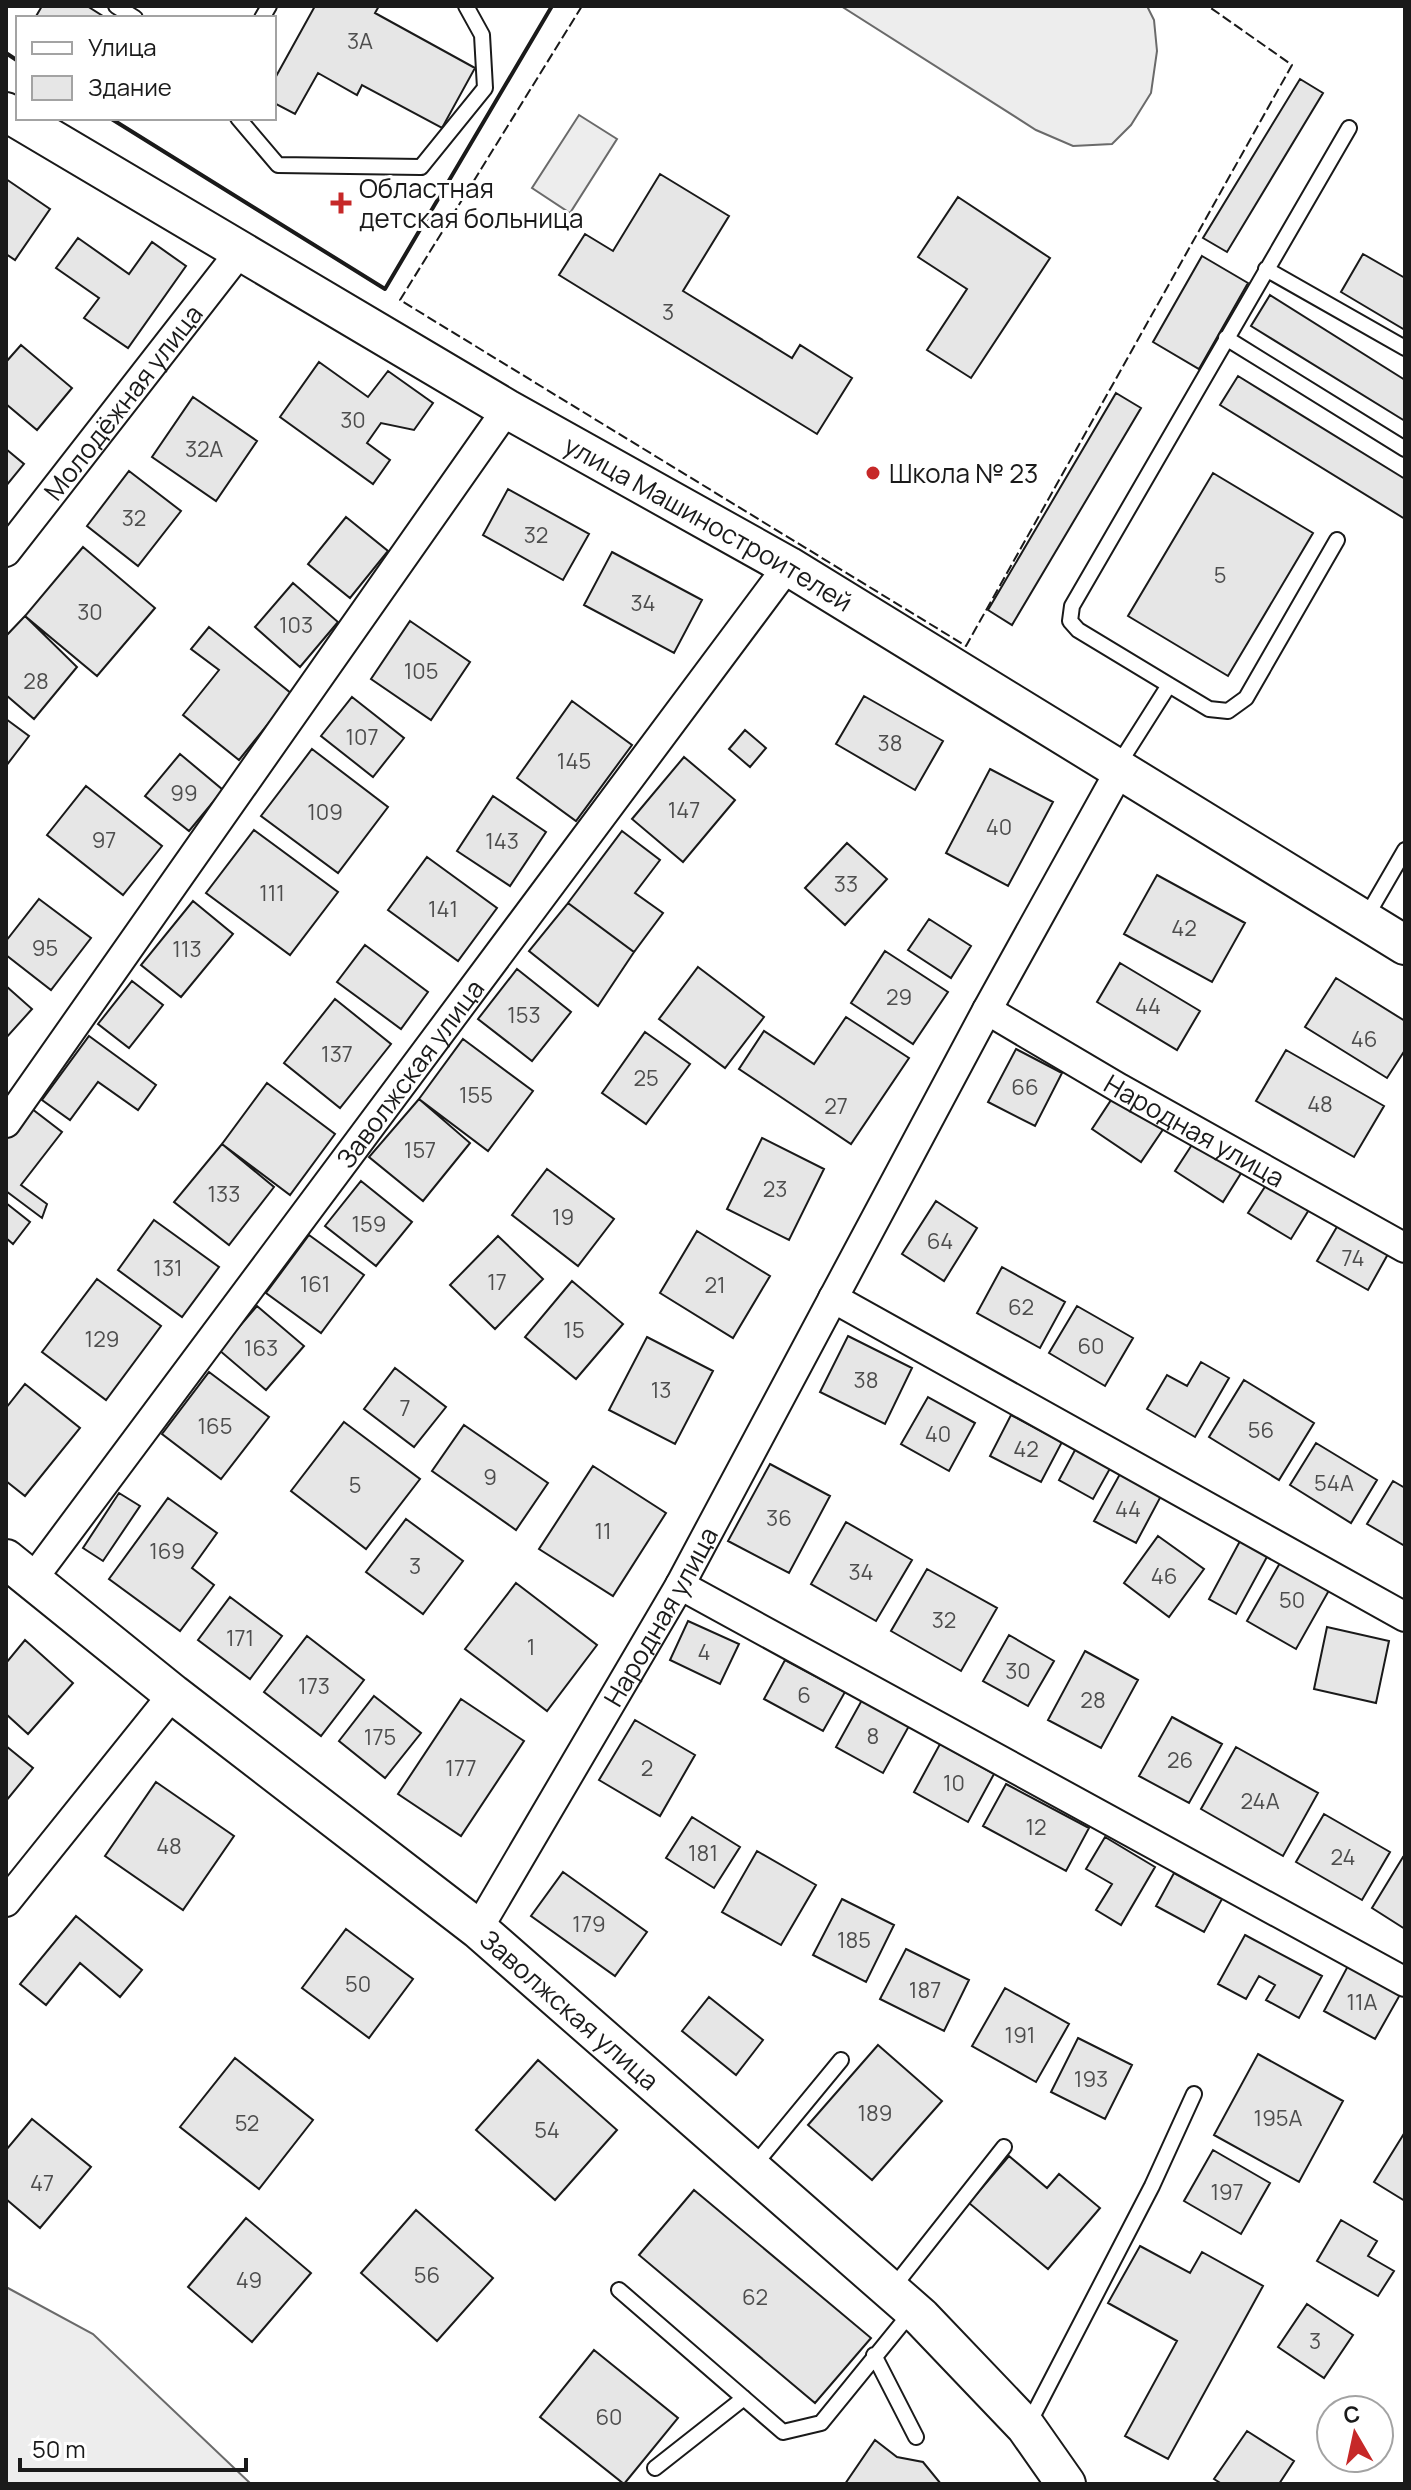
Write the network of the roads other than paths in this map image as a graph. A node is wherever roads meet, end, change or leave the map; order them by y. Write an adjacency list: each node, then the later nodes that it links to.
1 (466, 6): 3 (lane)
2 (19, 120): 5 (street, улица Машиностроителей)
3 (240, 120)
4 (1349, 128): 6 (lane)
5 (239, 253): 9 (street, улица Машиностроителей); 12 (street, Молодёжная улица)
6 (1266, 269): 7 (lane); 8 (lane)
7 (1226, 338): 10 (lane); 14 (lane)
8 (1405, 348)
9 (507, 409): 13 (street, улица Машиностроителей); 20 (street)
10 (1405, 449)
11 (1337, 540): 14 (lane)
12 (6, 552)
13 (788, 566): 15 (street, улица Машиностроителей); 23 (street, Заволжская улица)
14 (1169, 685): 15 (lane)
15 (1119, 772): 17 (street, улица Машиностроителей); 19 (street, Народная улица)
16 (1405, 850): 17 (lane)
17 (1364, 920): 18 (street, улица Машиностроителей)
18 (1405, 945)
19 (987, 1010): 21 (street, Народная улица); 22 (street, Народная улица)
20 (6, 1123)
21 (1405, 1248)
22 (833, 1298): 24 (street, Народная улица); 25 (street)
23 (19, 1570): 26 (street, Заволжская улица)
24 (680, 1585): 28 (street, Народная улица); 29 (street)
25 (1405, 1617)
26 (173, 1694): 27 (street); 28 (street, Заволжская улица)
27 (6, 1902)
28 (478, 1929): 33 (street, Заволжская улица)
29 (1405, 1982)
30 (841, 2060): 33 (lane)
31 (1194, 2094): 38 (lane)
32 (1004, 2147): 35 (lane)
33 (751, 2168): 35 (street, Заволжская улица)
34 (619, 2290): 37 (lane)
35 (902, 2300): 36 (lane); 38 (street, Заволжская улица)
36 (874, 2355): 37 (lane); 39 (lane)
37 (744, 2398): 40 (lane)
38 (1026, 2427): 41 (street, Заволжская улица)
39 (916, 2437)
40 (655, 2468)
41 (1066, 2484)

